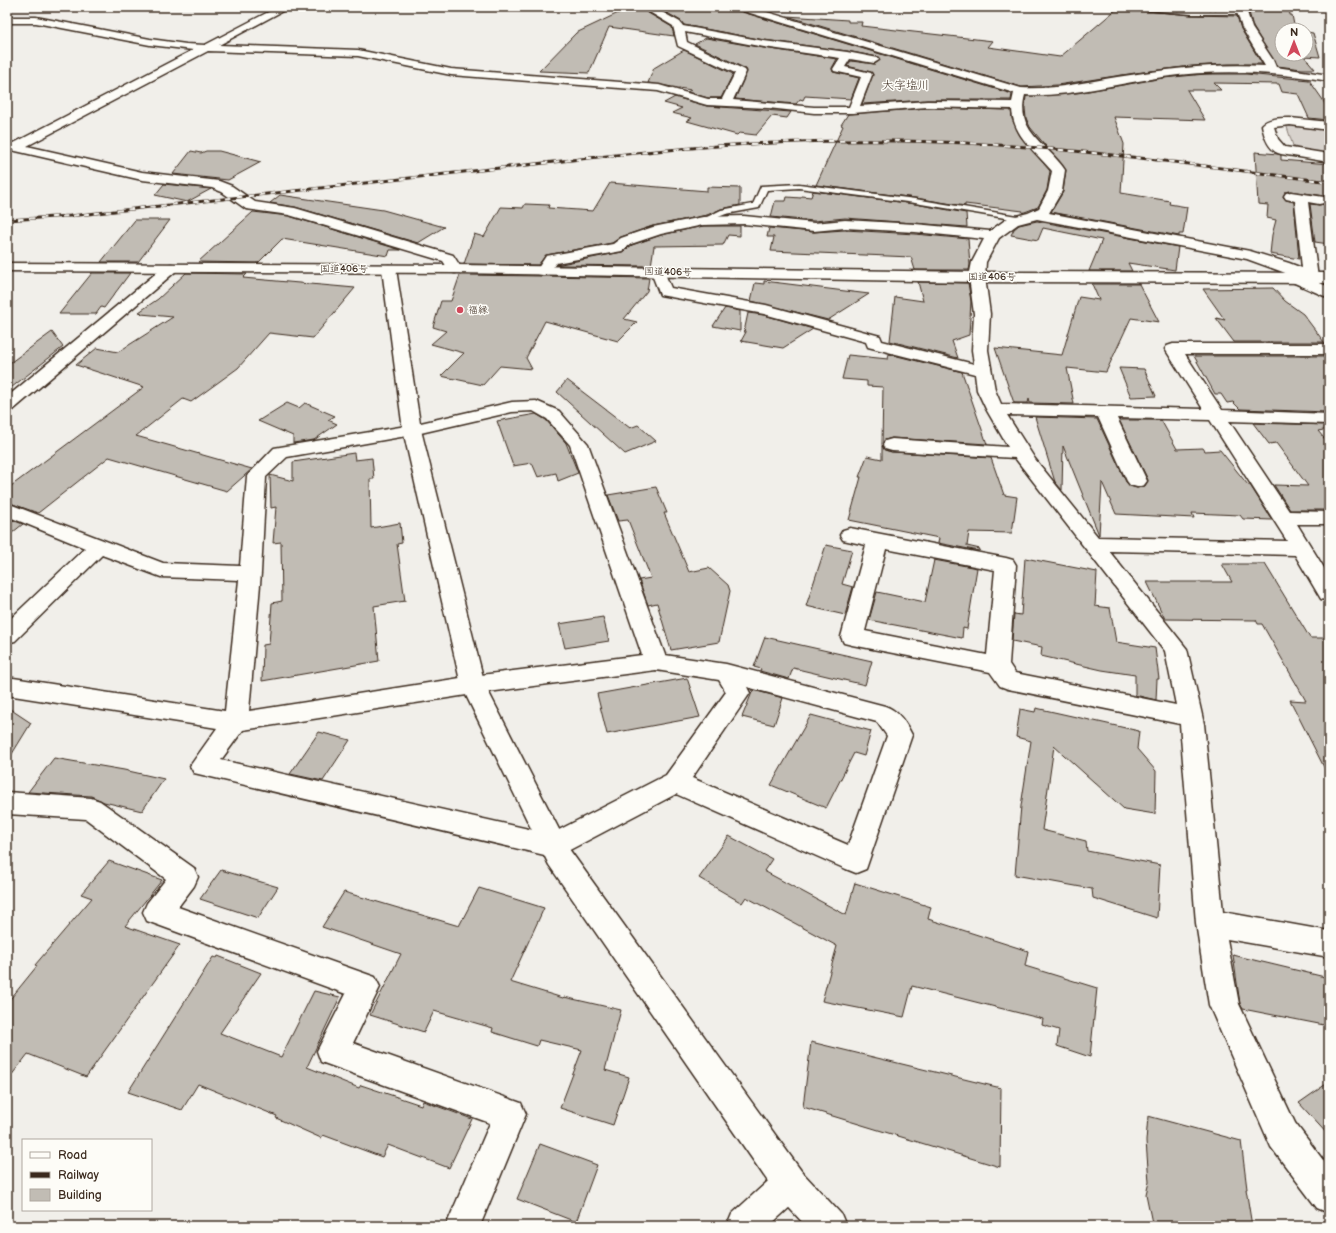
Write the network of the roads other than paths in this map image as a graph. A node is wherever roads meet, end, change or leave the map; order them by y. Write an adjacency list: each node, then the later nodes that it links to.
1 (285, 7): 8 (main road)
2 (646, 7): 7 (main road)
3 (740, 7): 11 (main road)
4 (1136, 7): 5 (lane)
5 (1244, 10): 10 (main road)
6 (7, 20): 8 (main road)
7 (679, 28): 9 (main road); 14 (main road)
8 (204, 49): 14 (main road); 18 (main road)
9 (847, 55): 11 (main road); 16 (main road)
10 (1272, 70): 12 (main road); 13 (main road)
11 (952, 71): 13 (main road)
12 (1329, 79)
13 (1020, 91): 15 (main road)
14 (726, 103): 16 (main road)
15 (1017, 106): 16 (main road); 21 (main road)
16 (853, 110)
17 (1329, 126): 19 (main road)
18 (12, 146): 27 (main road)
19 (1329, 158)
20 (1319, 200): 31 (main road)
21 (1030, 217): 22 (lane); 23 (main road); 31 (main road)
22 (703, 221): 23 (main road); 28 (main road)
23 (993, 236): 30 (main road)
24 (7, 267): 25 (main road, 国道406号)
25 (171, 268): 26 (main road, 国道406号); 36 (main road)
26 (389, 269): 27 (main road, 国道406号); 41 (main road)
27 (455, 269): 28 (main road, 国道406号)
28 (543, 270): 29 (main road, 国道406号)
29 (658, 272): 30 (main road, 国道406号); 35 (main road)
30 (977, 277): 31 (main road, 国道406号); 35 (main road)
31 (1302, 278): 32 (main road, 国道406号); 33 (main road)
32 (1329, 278)
33 (1329, 293)
34 (1329, 349): 39 (main road)
35 (983, 371): 37 (main road)
36 (7, 406)
37 (995, 409): 38 (main road); 43 (main road)
38 (1105, 412): 39 (main road); 44 (main road)
39 (1216, 415): 40 (main road); 46 (main road)
40 (1329, 419)
41 (412, 430): 53 (main road); 56 (main road); 59 (main road)
42 (892, 445): 43 (main road)
43 (1022, 453): 50 (main road)
44 (1137, 481)
45 (7, 509): 51 (main road)
46 (1283, 517): 47 (main road); 52 (main road)
47 (1329, 518)
48 (850, 535): 49 (main road)
49 (878, 540): 57 (main road); 57 (main road)
50 (1093, 544): 52 (main road); 61 (main road)
51 (99, 546): 53 (main road); 55 (main road)
52 (1301, 548): 54 (main road)
53 (250, 573): 62 (main road)
54 (1329, 594)
55 (7, 634)
56 (656, 662): 58 (main road); 59 (main road)
57 (997, 665): 61 (main road)
58 (726, 673): 63 (main road); 63 (main road)
59 (473, 685): 62 (main road); 65 (main road)
60 (7, 686): 62 (main road)
61 (1190, 717): 66 (main road)
62 (236, 722): 65 (main road)
63 (675, 782): 65 (main road)
64 (7, 802): 70 (main road)
65 (553, 846): 68 (main road)
66 (1210, 923): 67 (main road); 69 (main road)
67 (1329, 944)
68 (790, 1184): 71 (main road); 72 (main road)
69 (1329, 1196)
70 (463, 1226)
71 (744, 1226)
72 (829, 1226)

